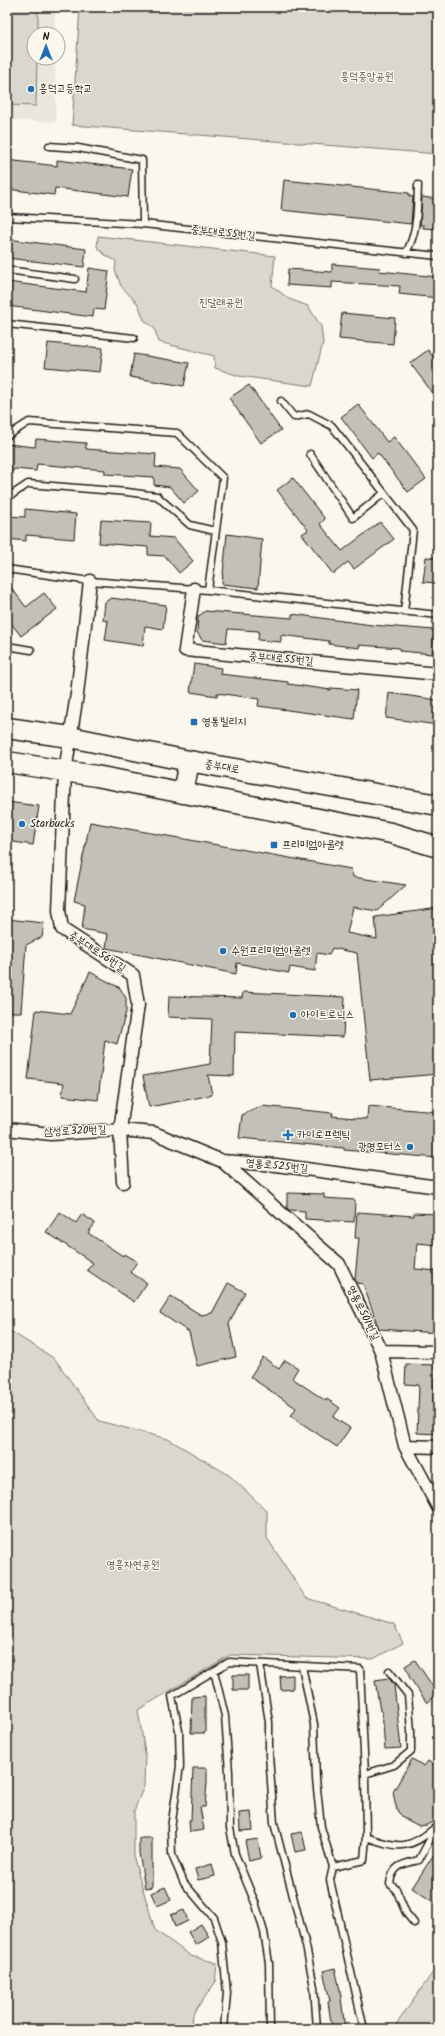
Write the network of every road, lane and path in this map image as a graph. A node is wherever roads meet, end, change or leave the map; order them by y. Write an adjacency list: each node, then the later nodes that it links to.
1 (49, 146): 4 (lane)
2 (418, 185): 5 (lane)
3 (7, 217): 4 (lane, 중부대로55번길)
4 (143, 224): 5 (lane, 중부대로55번길)
5 (406, 253): 6 (lane, 중부대로55번길)
6 (438, 256)
7 (7, 270): 8 (lane)
8 (75, 279)
9 (7, 324): 10 (lane)
10 (134, 338)
11 (281, 401): 14 (lane)
12 (7, 436): 16 (lane)
13 (310, 454): 14 (lane)
14 (384, 493): 21 (lane)
15 (7, 498): 16 (lane)
16 (215, 531): 20 (lane)
17 (7, 569): 18 (lane)
18 (90, 581): 19 (lane); 27 (street, 중부대로56번길)
19 (194, 589): 20 (lane); 25 (street, 중부대로55번길)
20 (208, 590): 21 (lane)
21 (404, 612): 22 (lane)
22 (438, 615)
23 (7, 646): 24 (lane)
24 (32, 650)
25 (438, 674)
26 (7, 728): 27 (main road, 중부대로)
27 (70, 737): 28 (main road, 중부대로); 30 (street, 중부대로56번길)
28 (189, 761): 31 (main road); 32 (main road, 중부대로)
29 (7, 762): 30 (main road)
30 (65, 772): 31 (main road); 37 (street, 중부대로56번길)
31 (183, 793): 33 (main road)
32 (438, 806)
33 (391, 833): 34 (main road); 35 (main road)
34 (438, 836)
35 (438, 847)
36 (7, 1129): 37 (street, 삼성로320번길)
37 (120, 1130): 38 (street, 영통로525번길); 39 (street, 중부대로56번길)
38 (222, 1161): 40 (street, 영통로525번길); 41 (street, 영통로501번길)
39 (124, 1182)
40 (438, 1187)
41 (382, 1351): 42 (street); 43 (street, 영통로501번길)
42 (438, 1352)
43 (405, 1446): 44 (street); 45 (street, 영통로501번길)
44 (438, 1447)
45 (438, 1507)
46 (260, 1664): 47 (lane); 48 (lane); 57 (lane)
47 (302, 1666): 50 (lane); 53 (lane)
48 (214, 1671): 55 (lane); 56 (lane)
49 (389, 1671): 50 (lane)
50 (365, 1774): 52 (lane)
51 (438, 1825): 52 (lane); 54 (lane)
52 (366, 1837): 53 (lane)
53 (333, 1867): 58 (lane)
54 (414, 1923)
55 (224, 2029)
56 (270, 2029)
57 (317, 2029)
58 (364, 2029)

